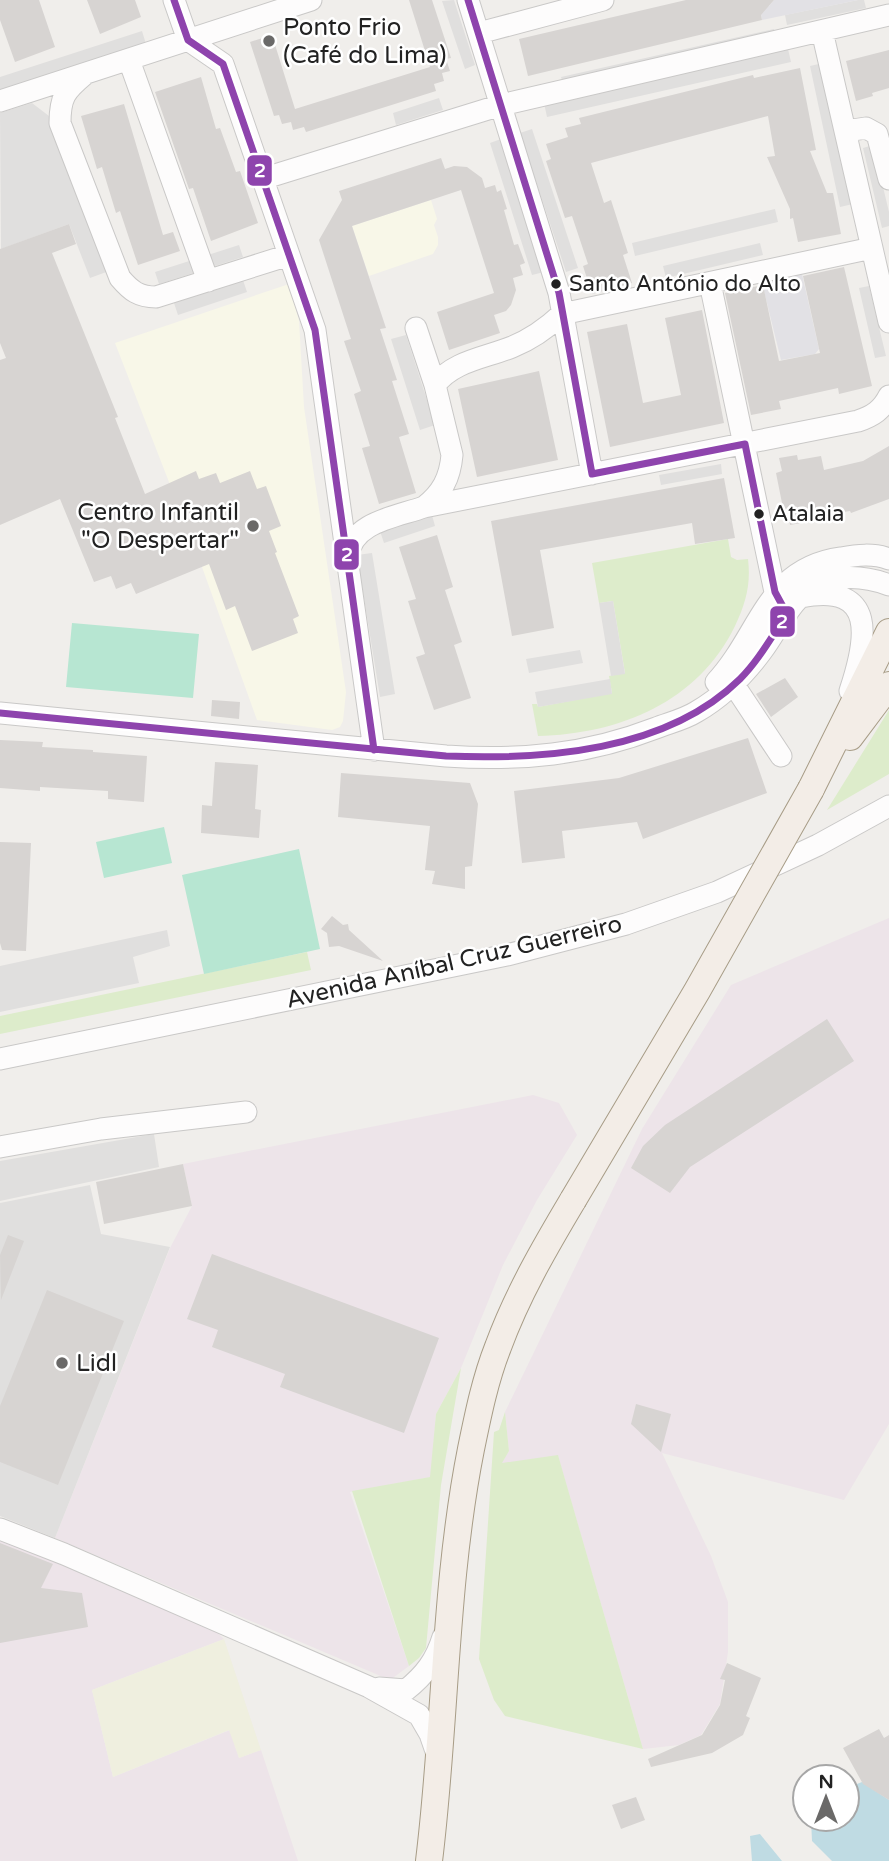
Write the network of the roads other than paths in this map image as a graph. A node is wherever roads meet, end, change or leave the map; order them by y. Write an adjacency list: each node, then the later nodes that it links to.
1 (174, 0): 8 (street)
2 (311, 0): 8 (street)
3 (468, 0): 7 (street)
4 (603, 0): 7 (street)
5 (889, 15): 6 (street)
6 (822, 31): 12 (street); 14 (street)
7 (479, 33): 12 (street)
8 (188, 40): 9 (street); 15 (street)
9 (129, 60): 10 (street); 19 (street)
10 (84, 75): 11 (street); 13 (street)
11 (9, 99): 13 (street)
12 (501, 105): 15 (street); 21 (street)
13 (60, 123): 19 (street)
14 (846, 131): 16 (street); 17 (street)
15 (262, 179): 18 (street)
16 (889, 179)
17 (872, 248): 20 (street); 22 (street)
18 (289, 255): 19 (street); 30 (street)
19 (208, 281)
20 (710, 283): 21 (street); 26 (street)
21 (562, 314): 24 (street); 28 (street)
22 (889, 323)
23 (416, 328): 24 (street)
24 (435, 385): 27 (street)
25 (889, 396): 26 (street)
26 (745, 444): 28 (street); 38 (street)
27 (452, 455): 29 (street); 31 (street)
28 (592, 474): 29 (street)
29 (481, 495): 31 (street)
30 (339, 496): 32 (street); 36 (street)
31 (424, 507): 32 (street)
32 (374, 524): 36 (street)
33 (889, 544): 34 (street)
34 (830, 559): 35 (street); 38 (street)
35 (889, 559)
36 (348, 561): 47 (street)
37 (889, 584): 39 (street)
38 (775, 592): 39 (street); 46 (street)
39 (793, 605): 42 (street); 49 (street)
40 (889, 632): 49 (main road)
41 (889, 671): 45 (street)
42 (734, 685): 46 (street); 48 (street)
43 (889, 685): 45 (main road)
44 (0, 713): 47 (street)
45 (855, 731): 50 (main road)
46 (635, 736): 47 (street)
47 (374, 750)
48 (781, 757)
49 (824, 763): 50 (main road)
50 (811, 789): 56 (main road, bridge)
51 (889, 806): 52 (street, Avenida Aníbal Cruz Guerreiro)
52 (0, 1059)
53 (246, 1112): 54 (street)
54 (0, 1147)
55 (0, 1529): 57 (street)
56 (450, 1615): 57 (street); 58 (main road)
57 (369, 1687): 58 (street)
58 (439, 1760): 59 (main road)
59 (429, 1861)

